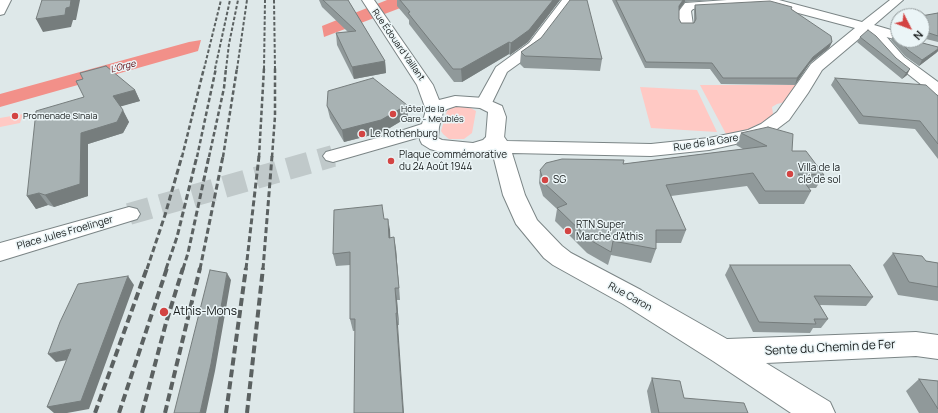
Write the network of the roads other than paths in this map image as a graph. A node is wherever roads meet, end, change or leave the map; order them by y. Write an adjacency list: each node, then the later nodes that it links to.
1 (5, 0): 6 (street)
2 (568, 0): 13 (street)
3 (766, 0): 7 (street); 8 (street)
4 (897, 0): 8 (street, Rue de la Gare)
5 (369, 2): 11 (street, Rue Édouard Vaillant)
6 (0, 11)
7 (686, 25)
8 (864, 26): 9 (street); 10 (street); 15 (street, Rue de la Gare)
9 (890, 34)
10 (938, 90)
11 (428, 91): 12 (street, Rue Édouard Vaillant); 14 (street, Rue Édouard Vaillant)
12 (455, 101): 13 (street); 14 (street)
13 (484, 103): 15 (street)
14 (432, 125): 15 (street); 16 (street)
15 (498, 142): 20 (street, Rue Caron)
16 (333, 156)
17 (129, 214): 18 (street, Place Jules Froelinger)
18 (0, 252)
19 (938, 346): 20 (street, Sente du Chemin de Fer)
20 (723, 352): 21 (street, Rue Caron)
21 (819, 413)

